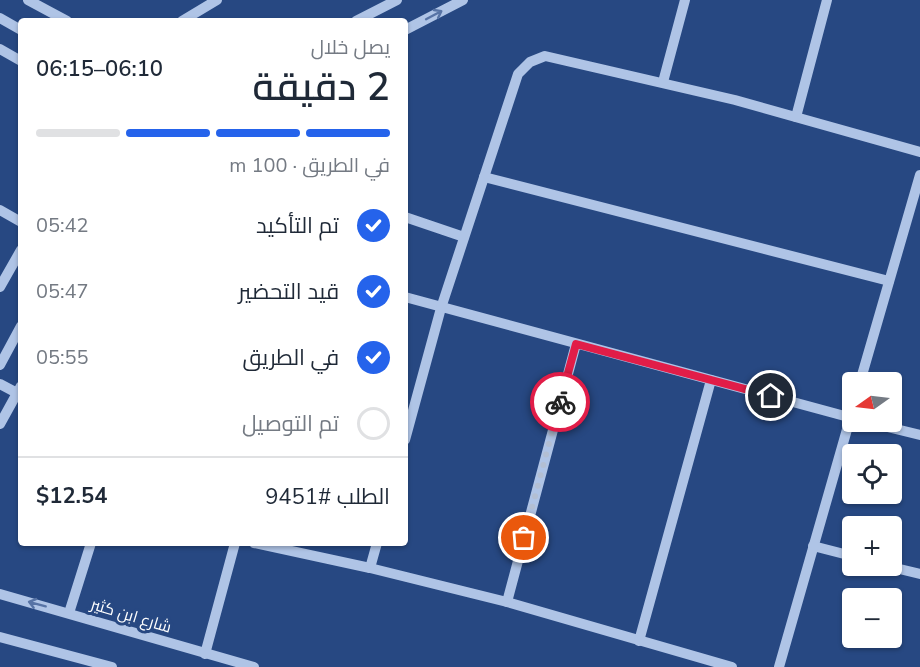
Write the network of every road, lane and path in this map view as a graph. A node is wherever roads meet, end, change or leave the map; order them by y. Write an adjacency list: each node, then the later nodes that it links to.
1 (28, 0): 8 (street)
2 (43, 0): 8 (street)
3 (397, 0): 12 (street)
4 (463, 0): 14 (street, one-way to 4)
5 (685, 0): 17 (street)
6 (827, 0): 18 (street)
7 (212, 1): 11 (street)
8 (50, 12): 10 (street)
9 (0, 18): 13 (street)
10 (61, 18)
11 (186, 18)
12 (362, 18)
13 (18, 28)
14 (408, 28)
15 (0, 49): 16 (street)
16 (18, 58)
17 (663, 82): 18 (street); 21 (street)
18 (796, 117): 19 (street)
19 (920, 152)
20 (920, 175): 27 (street)
21 (484, 177): 25 (street); 27 (street)
22 (0, 210): 24 (street)
23 (408, 218): 25 (street)
24 (18, 220)
25 (464, 237): 30 (street)
26 (18, 257): 28 (street)
27 (890, 281): 34 (street)
28 (1, 283)
29 (408, 298): 30 (street)
30 (441, 308): 32 (street); 41 (street)
31 (18, 332): 33 (street)
32 (576, 344): 35 (street); 55 (street)
33 (0, 365)
34 (863, 372)
35 (711, 380): 39 (street); 58 (street)
36 (0, 384): 37 (street)
37 (18, 389)
38 (18, 391): 40 (street)
39 (842, 413)
40 (0, 424)
41 (408, 429)
42 (902, 431): 44 (street)
43 (847, 432): 49 (street)
44 (920, 435)
45 (90, 546): 56 (street)
46 (234, 546): 59 (street)
47 (268, 546): 51 (street)
48 (376, 546): 51 (street)
49 (813, 546): 50 (street); 64 (street)
50 (842, 553)
51 (370, 568): 55 (street)
52 (902, 570): 53 (street)
53 (920, 574)
54 (0, 594): 56 (street, شارع ابن كثير, one-way to 54)
55 (507, 603): 58 (street)
56 (69, 613): 59 (street, شارع ابن كثير)
57 (0, 637): 61 (street)
58 (639, 641): 63 (street)
59 (205, 654): 60 (street, شارع ابن كثير)
60 (230, 664): 62 (street, شارع ابن كثير)
61 (111, 667)
62 (254, 667)
63 (732, 667)
64 (779, 667)

